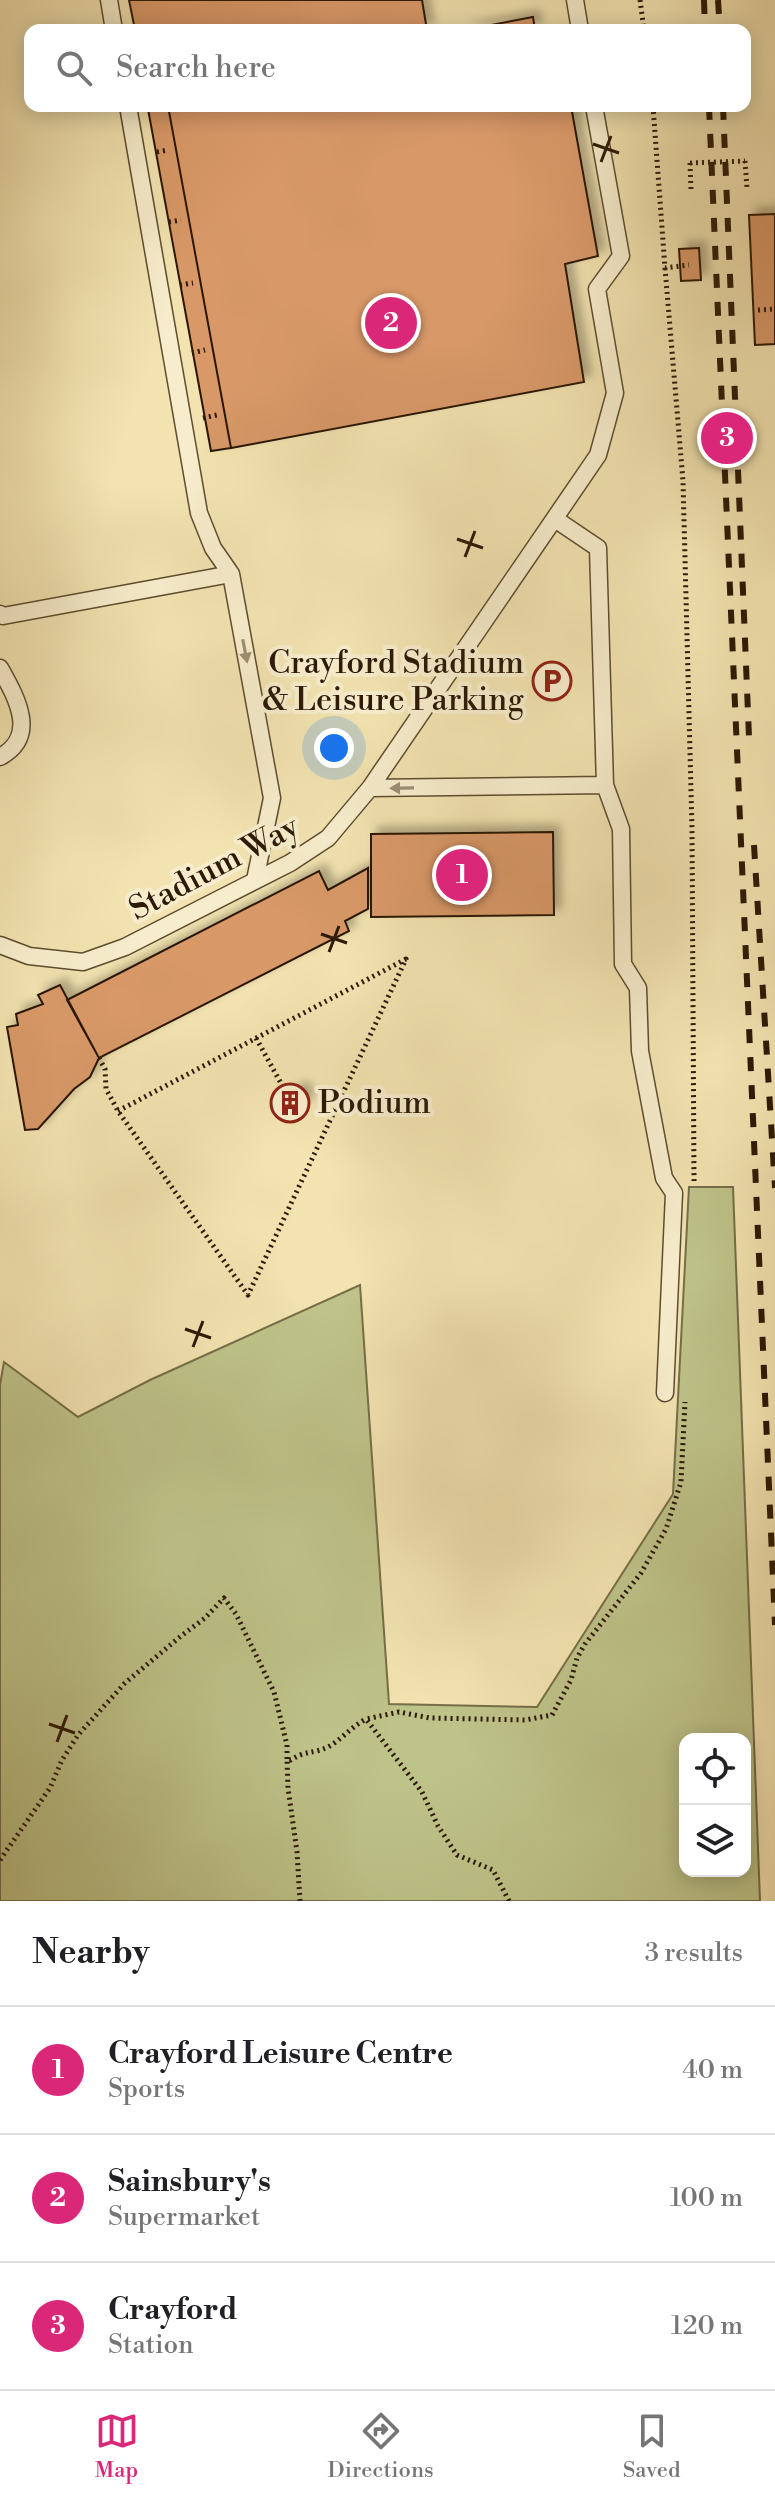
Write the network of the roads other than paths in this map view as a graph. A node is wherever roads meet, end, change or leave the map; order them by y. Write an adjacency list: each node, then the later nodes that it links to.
1 (109, 0): 3 (lane)
2 (575, 0): 4 (lane)
3 (113, 24)
4 (579, 24)
5 (129, 112): 8 (lane)
6 (595, 112): 7 (lane, Stadium Way)
7 (555, 519): 12 (lane); 13 (lane, Stadium Way)
8 (231, 574): 9 (lane); 14 (lane, one-way to 14)
9 (0, 614)
10 (0, 668): 11 (lane)
11 (0, 757)
12 (605, 785): 13 (lane, one-way to 13); 16 (lane)
13 (370, 788): 14 (lane, Stadium Way)
14 (255, 880): 15 (lane, Stadium Way)
15 (1, 948)
16 (665, 1393)

